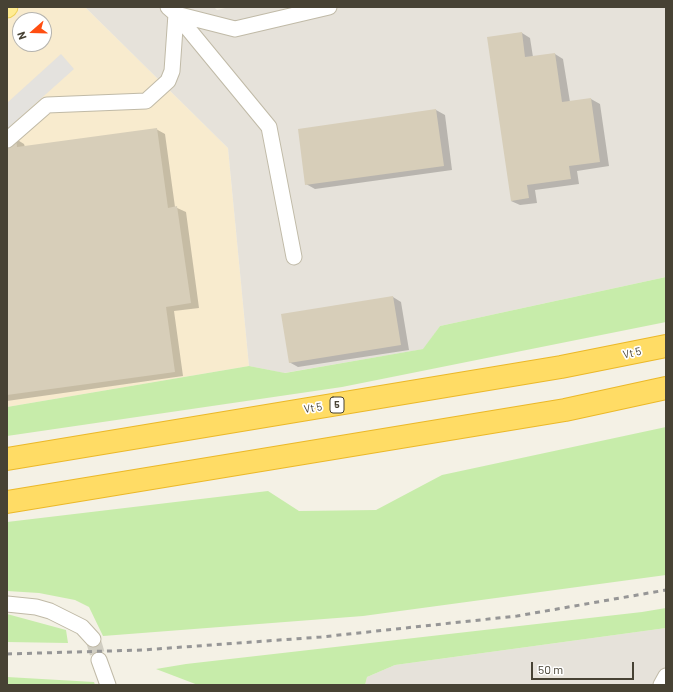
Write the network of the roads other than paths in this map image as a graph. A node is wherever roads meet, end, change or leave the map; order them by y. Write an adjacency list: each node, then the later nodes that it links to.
1 (330, 7): 2 (street)
2 (172, 10): 3 (street); 4 (street)
3 (7, 140)
4 (294, 257)
5 (666, 346): 7 (highway, Vt 5 / 5)
6 (666, 388): 8 (highway)
7 (7, 459)
8 (7, 502)
9 (7, 604): 10 (street)
10 (92, 639)
11 (99, 660): 13 (street)
12 (666, 676): 14 (street)
13 (108, 685)
14 (661, 685)

